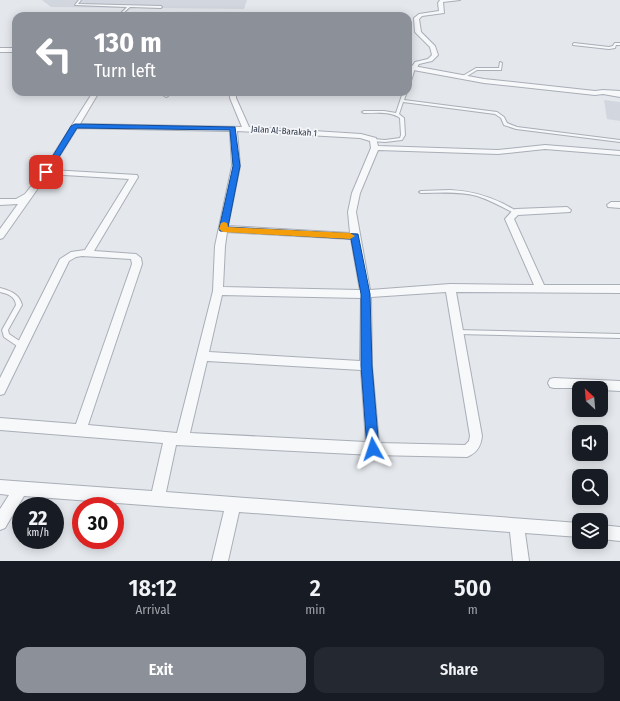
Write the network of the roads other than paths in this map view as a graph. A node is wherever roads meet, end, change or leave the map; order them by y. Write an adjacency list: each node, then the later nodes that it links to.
1 (80, 0): 3 (lane)
2 (458, 0): 11 (street)
3 (129, 6): 4 (lane); 5 (lane)
4 (161, 7)
5 (123, 12)
6 (574, 44): 7 (lane)
7 (620, 44)
8 (0, 50): 9 (street)
9 (12, 50)
10 (501, 63): 13 (lane)
11 (412, 67)
12 (412, 68): 13 (street)
13 (463, 77): 14 (street)
14 (595, 93): 15 (street); 19 (street)
15 (620, 94)
16 (94, 96): 23 (street)
17 (233, 96): 25 (street)
18 (404, 96): 20 (lane)
19 (620, 98)
20 (402, 101): 22 (lane); 26 (lane)
21 (364, 112): 22 (lane)
22 (397, 114): 27 (lane)
23 (75, 126): 24 (street, Jalan Al-Barakah 1); 29 (street)
24 (233, 128): 25 (street, Jalan Al-Barakah 1); 35 (street)
25 (246, 129): 27 (street, Jalan Al-Barakah 1)
26 (620, 141)
27 (374, 144): 28 (street, Jalan Al-Barakah 1); 37 (street)
28 (620, 153)
29 (46, 172): 31 (street); 38 (street)
30 (421, 192): 34 (lane)
31 (26, 198): 32 (street); 36 (street)
32 (0, 202)
33 (567, 210): 34 (street)
34 (516, 212): 40 (street)
35 (223, 229): 37 (street); 43 (street)
36 (0, 236)
37 (355, 236): 44 (street)
38 (88, 253): 47 (street); 54 (street)
39 (450, 288): 40 (street); 44 (street); 45 (street)
40 (540, 288): 41 (street)
41 (620, 289)
42 (0, 290): 47 (lane)
43 (218, 290): 44 (street); 48 (street)
44 (366, 294): 49 (street)
45 (458, 332): 46 (lane); 56 (street)
46 (620, 336)
47 (22, 346): 52 (street)
48 (202, 356): 49 (street); 55 (street)
49 (366, 366): 56 (street)
50 (554, 383): 51 (street)
51 (620, 386)
52 (0, 390)
53 (0, 424): 54 (street)
54 (80, 431): 55 (street)
55 (177, 438): 56 (street); 59 (street)
56 (373, 449)
57 (0, 488): 58 (street)
58 (20, 489): 59 (street); 61 (street)
59 (157, 499): 60 (street)
60 (233, 505): 62 (street); 66 (street)
61 (0, 523)
62 (516, 526): 63 (street); 67 (street)
63 (572, 530)
64 (608, 533): 65 (street)
65 (620, 534)
66 (220, 561)
67 (521, 561)

